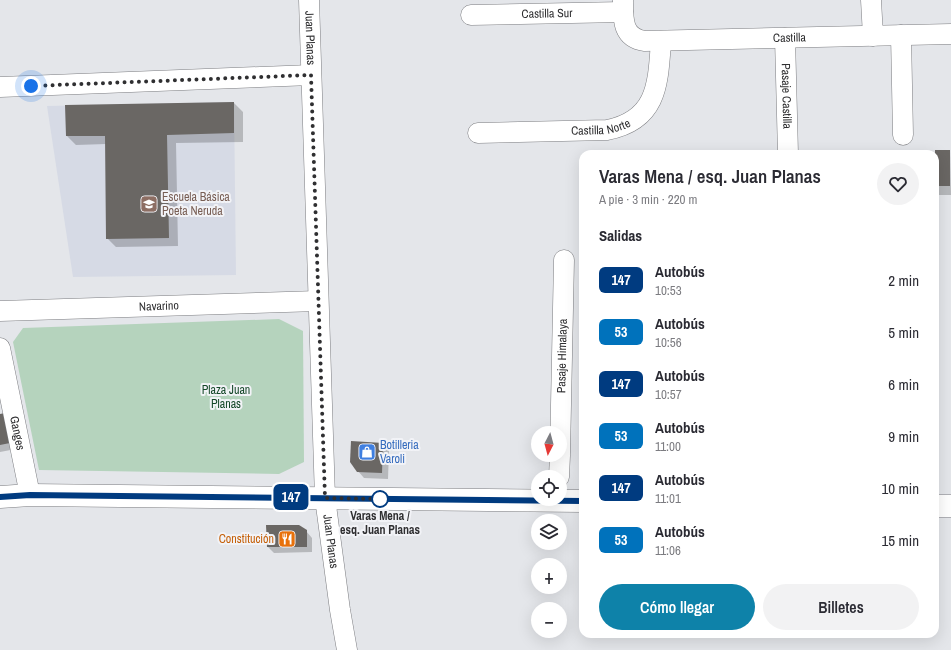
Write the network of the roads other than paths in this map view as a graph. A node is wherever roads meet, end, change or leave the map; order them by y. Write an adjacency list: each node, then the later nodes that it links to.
1 (308, 0): 10 (street, Juan Planas)
2 (871, 0): 7 (street)
3 (623, 6): 4 (street, Castilla Sur); 9 (street, Castilla)
4 (471, 15)
5 (951, 34): 6 (street, Castilla)
6 (900, 35): 7 (street, Castilla); 13 (street)
7 (873, 36): 8 (street, Castilla)
8 (785, 38): 9 (street, Castilla); 14 (street, Pasaje Castilla)
9 (661, 41): 12 (street, Castilla Norte)
10 (311, 75): 11 (street); 16 (street, Juan Planas)
11 (0, 87)
12 (478, 133)
13 (902, 135)
14 (788, 150)
15 (564, 260): 19 (street, Pasaje Himalaya)
16 (318, 301): 17 (street, Navarino); 22 (street, Juan Planas)
17 (0, 311)
18 (0, 348): 20 (street, Ganges)
19 (561, 426)
20 (30, 495): 21 (street); 22 (street)
21 (0, 497)
22 (325, 498): 23 (street); 28 (street, Juan Planas)
23 (531, 500)
24 (567, 500): 25 (street)
25 (579, 501)
26 (939, 506): 27 (street)
27 (951, 506)
28 (347, 650)

